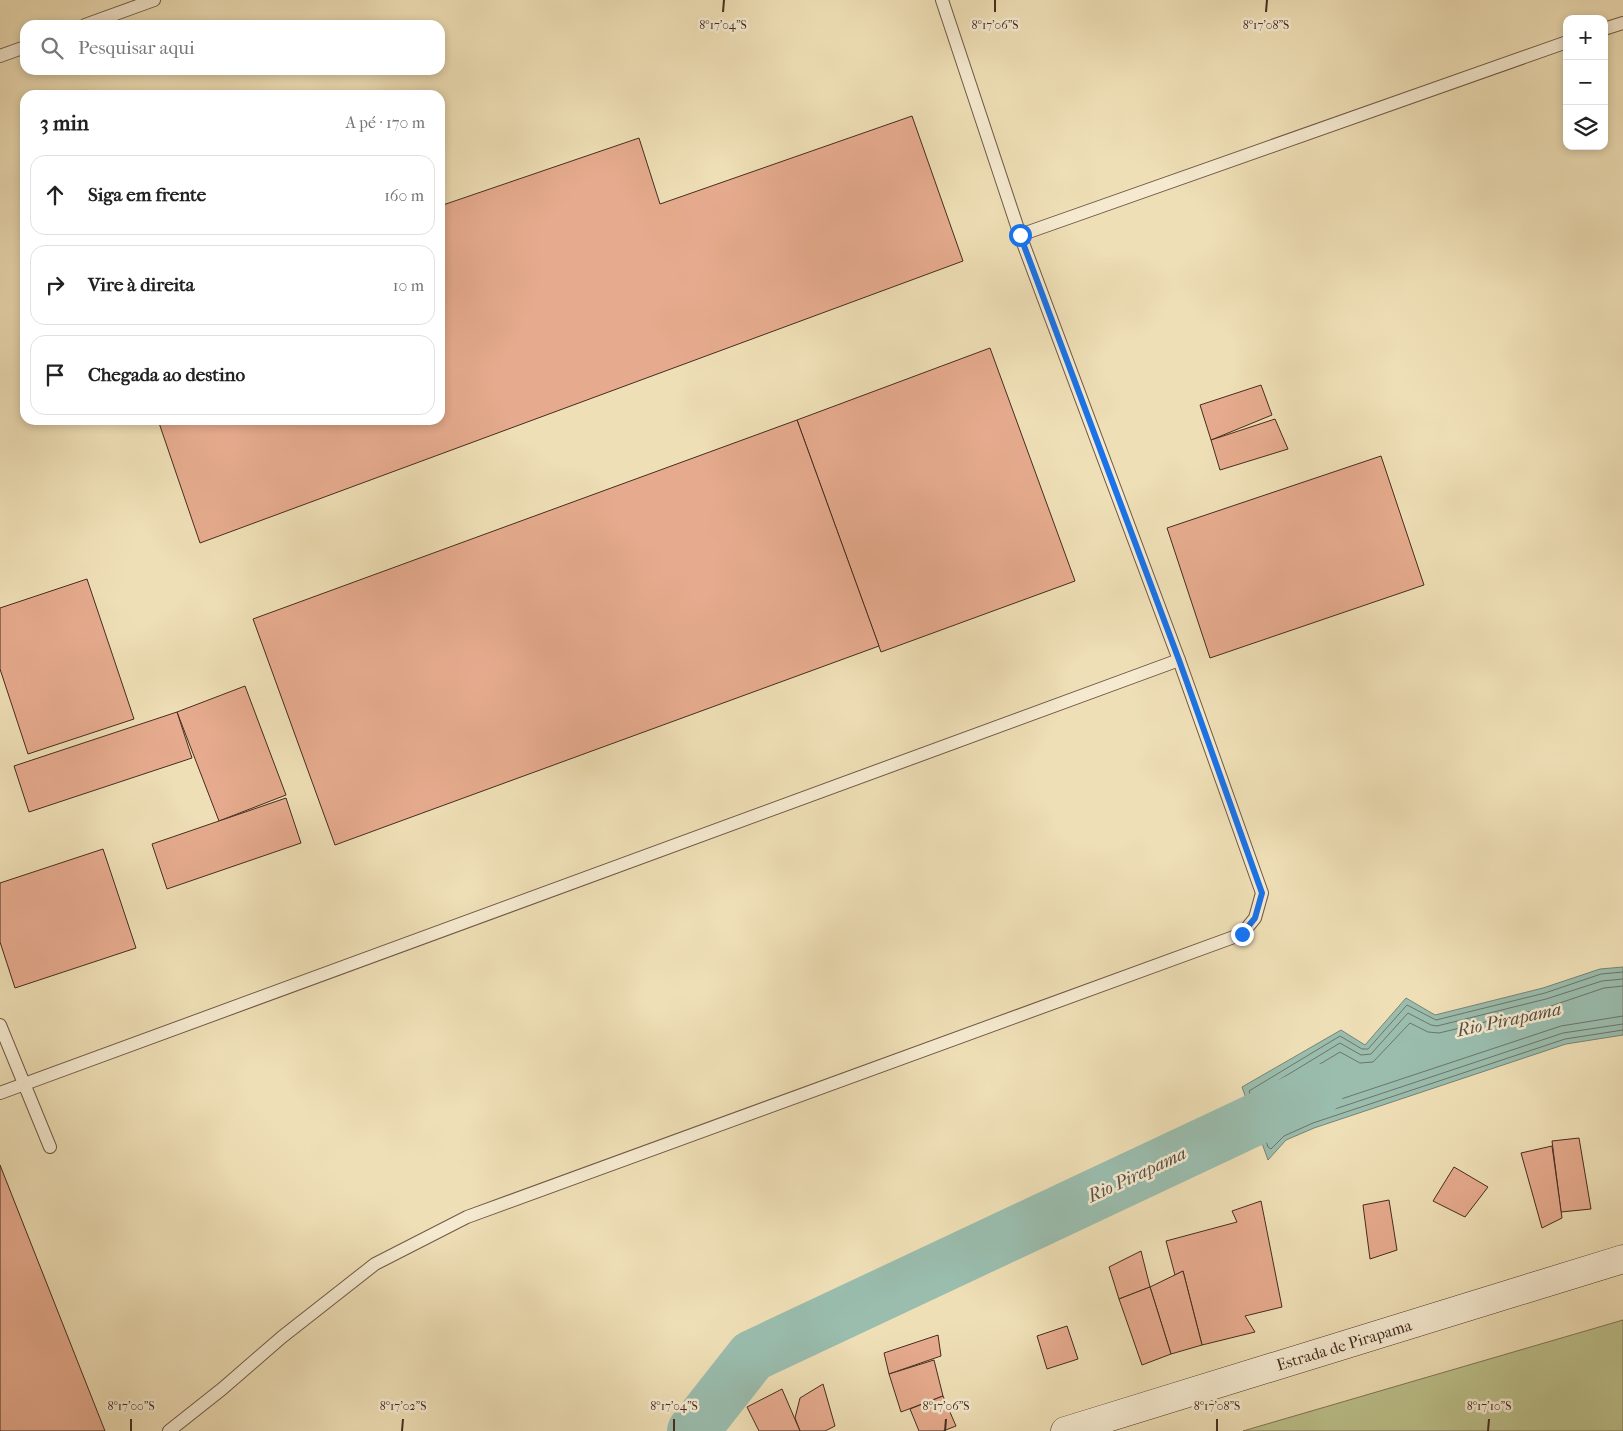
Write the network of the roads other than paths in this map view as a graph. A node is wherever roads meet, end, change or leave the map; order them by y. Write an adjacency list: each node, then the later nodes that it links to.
1 (154, 0): 3 (lane)
2 (942, 0): 9 (lane)
3 (99, 20)
4 (1623, 22): 5 (lane)
5 (1608, 28)
6 (1563, 43): 9 (lane)
7 (20, 49): 8 (lane)
8 (0, 56)
9 (1020, 235): 10 (lane)
10 (1179, 660): 12 (lane); 16 (lane)
11 (0, 1025): 12 (lane)
12 (24, 1084): 13 (lane); 14 (lane)
13 (0, 1092)
14 (50, 1146)
15 (1623, 1259): 17 (main road, Estrada de Pirapama)
16 (169, 1431)
17 (1065, 1431)

